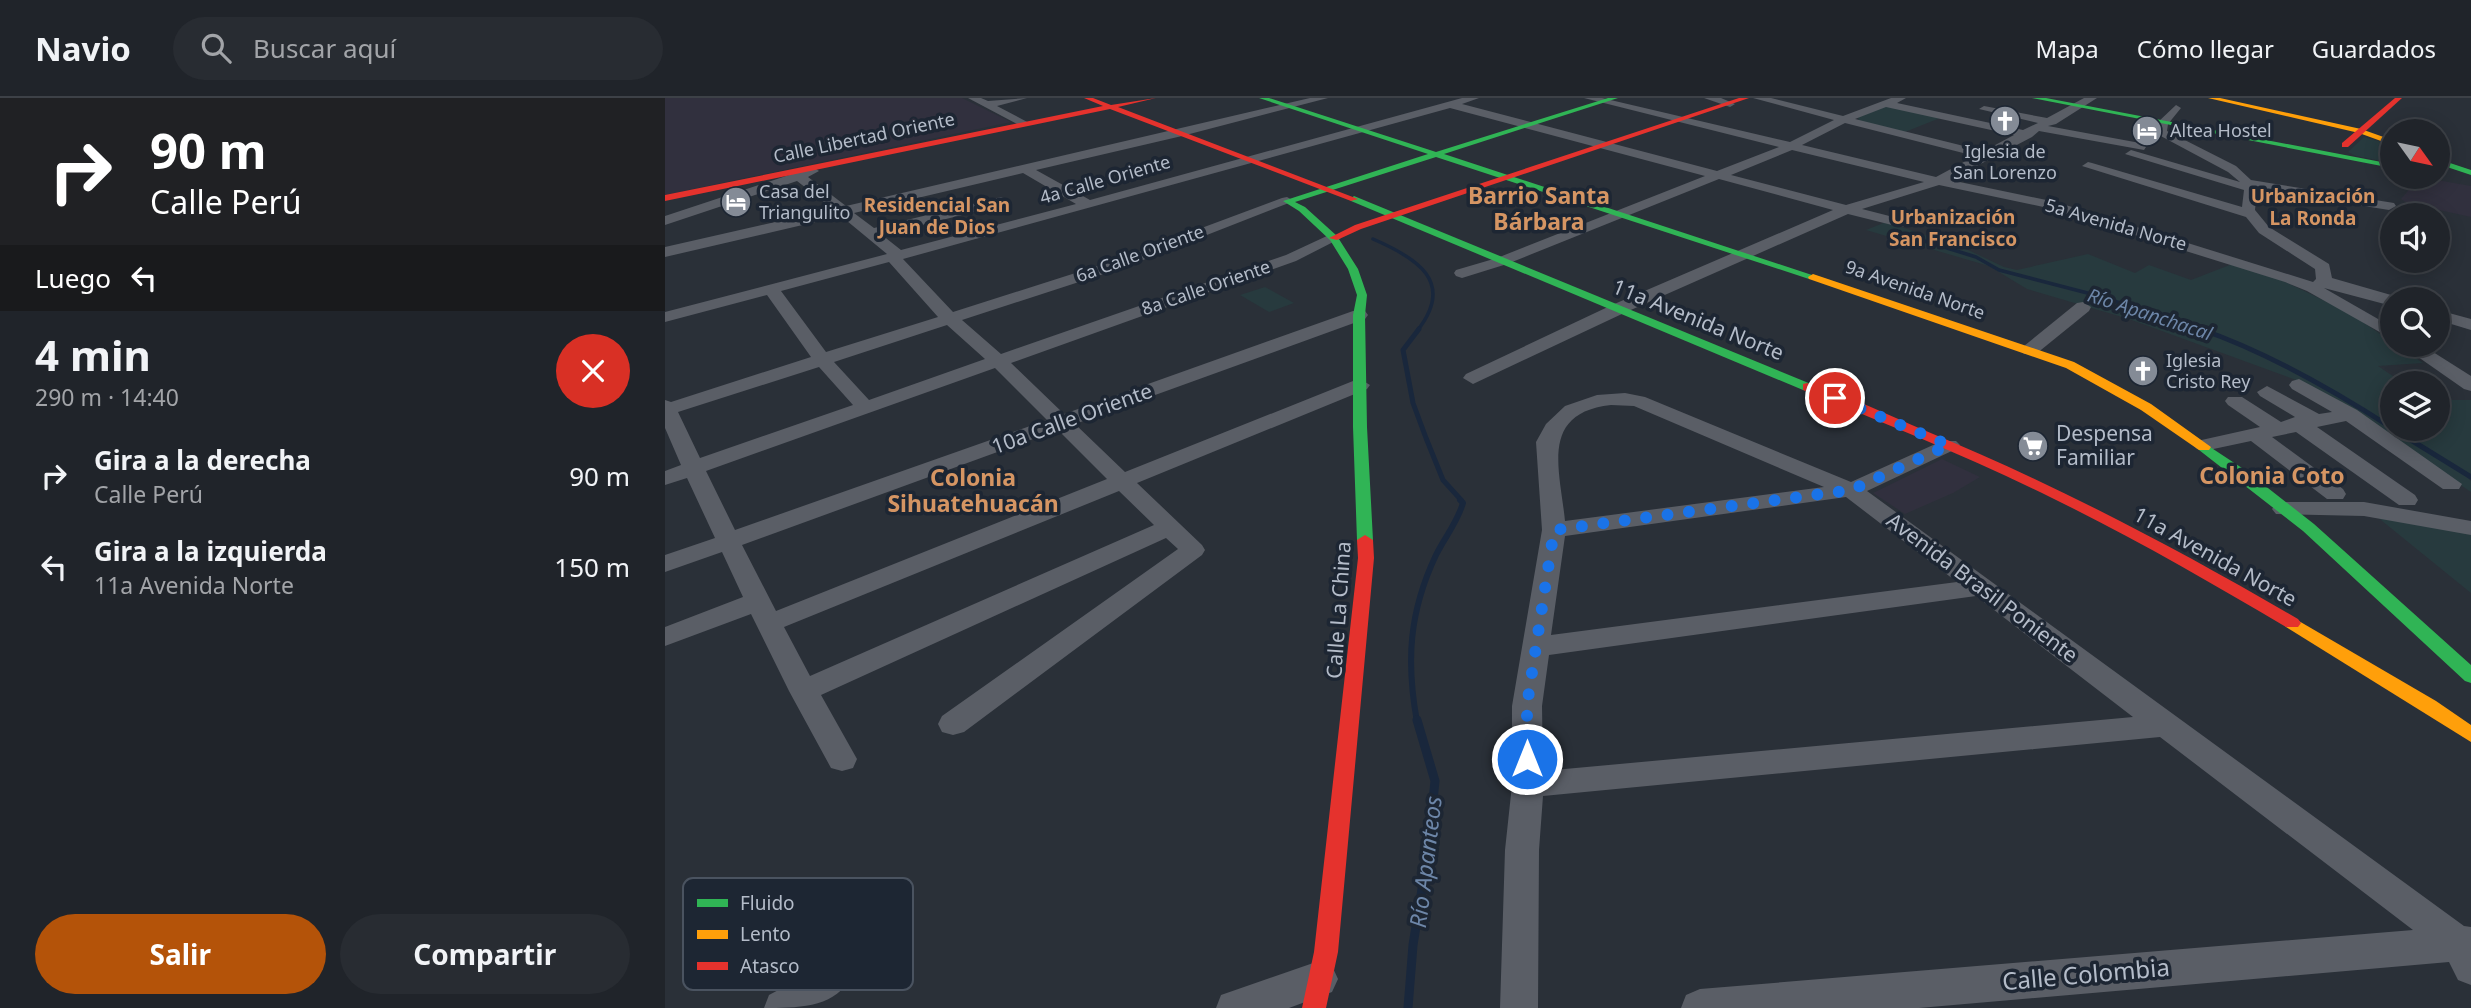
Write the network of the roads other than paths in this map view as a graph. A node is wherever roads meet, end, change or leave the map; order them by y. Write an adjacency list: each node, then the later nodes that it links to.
1 (973, 98): 19 (street)
2 (1022, 98): 19 (street)
3 (1087, 98): 22 (main road, 11a Avenida Norte)
4 (1153, 98): 22 (main road, Calle Libertad Oriente)
5 (1262, 98): 20 (main road, 9a Avenida Norte)
6 (1323, 98): 20 (street)
7 (1427, 98): 18 (street)
8 (1474, 98): 18 (street, 4a Calle Oriente)
9 (1709, 98): 16 (street)
10 (1758, 98): 24 (street)
11 (2035, 98): 17 (main road)
12 (2399, 98): 31 (main road)
13 (1602, 99): 25 (street, 5a Avenida Norte); 28 (main road, 6a Calle Oriente)
14 (2222, 99): 31 (main road)
15 (1895, 100): 24 (street); 33 (street)
16 (1738, 101): 25 (main road, 8a Calle Oriente)
17 (2085, 102): 26 (main road); 29 (street)
18 (1450, 104): 28 (street); 30 (street, 4a Calle Oriente)
19 (986, 105): 27 (street)
20 (1287, 106): 30 (main road, 9a Avenida Norte); 32 (street)
21 (1971, 106): 29 (street)
22 (1110, 107): 27 (main road, Calle Libertad Oriente); 32 (main road, 11a Avenida Norte)
23 (2176, 108): 26 (street)
24 (1845, 119): 36 (street); 39 (street)
25 (1682, 121): 35 (main road, 8a Calle Oriente); 36 (street, 5a Avenida Norte)
26 (2163, 122): 38 (main road); 55 (street)
27 (1025, 124): 41 (main road, Calle Libertad Oriente)
28 (1528, 124): 35 (street); 37 (main road, 6a Calle Oriente)
29 (2046, 125): 33 (street); 55 (street)
30 (1357, 129): 37 (main road, 9a Avenida Norte); 40 (street, 4a Calle Oriente)
31 (2361, 131): 34 (main road); 38 (main road)
32 (1182, 134): 40 (main road, 11a Avenida Norte); 45 (street)
33 (2028, 135): 39 (street)
34 (2380, 138)
35 (1609, 145): 47 (street); 49 (main road, 8a Calle Oriente)
36 (1789, 147): 47 (street); 51 (street, 5a Avenida Norte)
37 (1436, 153): 49 (main road, 9a Avenida Norte); 53 (main road, 6a Calle Oriente)
38 (2334, 155): 42 (main road)
39 (1988, 156): 51 (street)
40 (1250, 158): 53 (main road, 11a Avenida Norte); 58 (street, 4a Calle Oriente)
41 (837, 163): 48 (street); 54 (main road, Calle Libertad Oriente)
42 (2380, 164)
43 (2450, 165): 46 (main road)
44 (2088, 166): 55 (street)
45 (1026, 170): 58 (street); 61 (street)
46 (2471, 173)
47 (1716, 175): 60 (street); 62 (street)
48 (799, 176): 61 (street); 64 (street)
49 (1509, 177): 62 (main road, 9a Avenida Norte); 63 (main road, 8a Calle Oriente)
50 (2450, 177): 52 (main road)
51 (1938, 181): 60 (street); 73 (street, 5a Avenida Norte)
52 (2471, 181)
53 (1327, 188): 57 (main road, 6a Calle Oriente); 63 (main road, 11a Avenida Norte)
54 (665, 198)
55 (2252, 198): 59 (street); 73 (street)
56 (1001, 201): 66 (street)
57 (1287, 201): 67 (main road, Calle La China); 80 (street, 6a Calle Oriente)
58 (1088, 205): 70 (street, 4a Calle Oriente)
59 (2380, 205)
60 (1849, 208): 65 (street); 69 (street)
61 (842, 212): 66 (street); 68 (street)
62 (1621, 214): 69 (main road, 9a Avenida Norte); 71 (street)
63 (1391, 215): 67 (main road, 8a Calle Oriente); 71 (main road, 11a Avenida Norte)
64 (665, 222)
65 (1900, 223)
66 (871, 233): 70 (street)
67 (1334, 238): 78 (main road, Calle La China); 87 (street, 8a Calle Oriente)
68 (665, 252)
69 (1743, 253): 77 (street); 84 (main road, 9a Avenida Norte)
70 (895, 257): 74 (street, 4a Calle Oriente); 80 (street)
71 (1502, 261): 72 (street); 77 (main road, 11a Avenida Norte)
72 (1462, 273)
73 (2319, 285): 75 (street, 5a Avenida Norte); 83 (street)
74 (771, 289): 79 (street, 4a Calle Oriente); 86 (street)
75 (2380, 298)
76 (2083, 307): 84 (street)
77 (1618, 309): 88 (street); 100 (main road, 11a Avenida Norte)
78 (1359, 315): 89 (main road, Calle La China); 97 (street, 10a Calle Oriente)
79 (665, 317)
80 (949, 318): 86 (street, 6a Calle Oriente); 87 (street)
81 (2450, 319): 82 (street)
82 (2471, 325)
83 (2380, 326)
84 (2030, 350): 101 (main road, 9a Avenida Norte)
85 (2428, 357): 91 (street)
86 (822, 359): 94 (street); 95 (street, 6a Calle Oriente)
87 (998, 360): 94 (street, 8a Calle Oriente); 97 (street)
88 (1473, 378)
89 (1360, 385): 104 (street); 130 (main road, Calle La China)
90 (2299, 385): 96 (street)
91 (2471, 385)
92 (2267, 392): 98 (street)
93 (2235, 401): 98 (street)
94 (865, 407): 102 (street, 8a Calle Oriente)
95 (665, 408): 102 (street)
96 (2350, 414): 98 (street); 105 (street)
97 (1062, 423): 104 (street); 113 (street, 10a Calle Oriente)
98 (2296, 424): 99 (street); 108 (street)
99 (2253, 433): 101 (street); 107 (street)
100 (1949, 445): 106 (street); 121 (main road, 11a Avenida Norte)
101 (2204, 445): 109 (main road, 9a Avenida Norte)
102 (692, 468): 103 (street, 8a Calle Oriente); 113 (street)
103 (665, 478)
104 (1121, 482): 110 (street); 116 (street)
105 (2451, 484)
106 (1851, 490): 112 (street); 112 (street, Avenida Brasil Poniente); 115 (street, Avenida Brasil Poniente)
107 (2335, 494)
108 (2407, 500)
109 (2284, 509): 111 (street); 119 (main road, 9a Avenida Norte)
110 (1170, 527): 120 (street); 123 (street)
111 (2471, 528)
112 (1554, 530): 118 (street, Avenida Brasil Poniente)
113 (729, 541): 114 (street, 10a Calle Oriente); 116 (street)
114 (665, 564)
115 (1982, 587): 118 (street); 124 (street, Avenida Brasil Poniente)
116 (764, 612): 117 (street); 120 (street)
117 (665, 638)
118 (1537, 647): 127 (street, Avenida Brasil Poniente)
119 (2471, 676)
120 (803, 691): 126 (street)
121 (2429, 706): 122 (main road); 125 (main road, 11a Avenida Norte)
122 (2470, 712)
123 (953, 724)
124 (2165, 724): 127 (street); 128 (street, Avenida Brasil Poniente)
125 (2471, 735)
126 (842, 759)
127 (1528, 785): 133 (street, Avenida Brasil Poniente)
128 (2467, 951): 134 (street, Calle Colombia)
129 (814, 990): 131 (street)
130 (1317, 993): 132 (street)
131 (783, 1008)
132 (1235, 1008)
133 (1518, 1008)
134 (1700, 1008)

